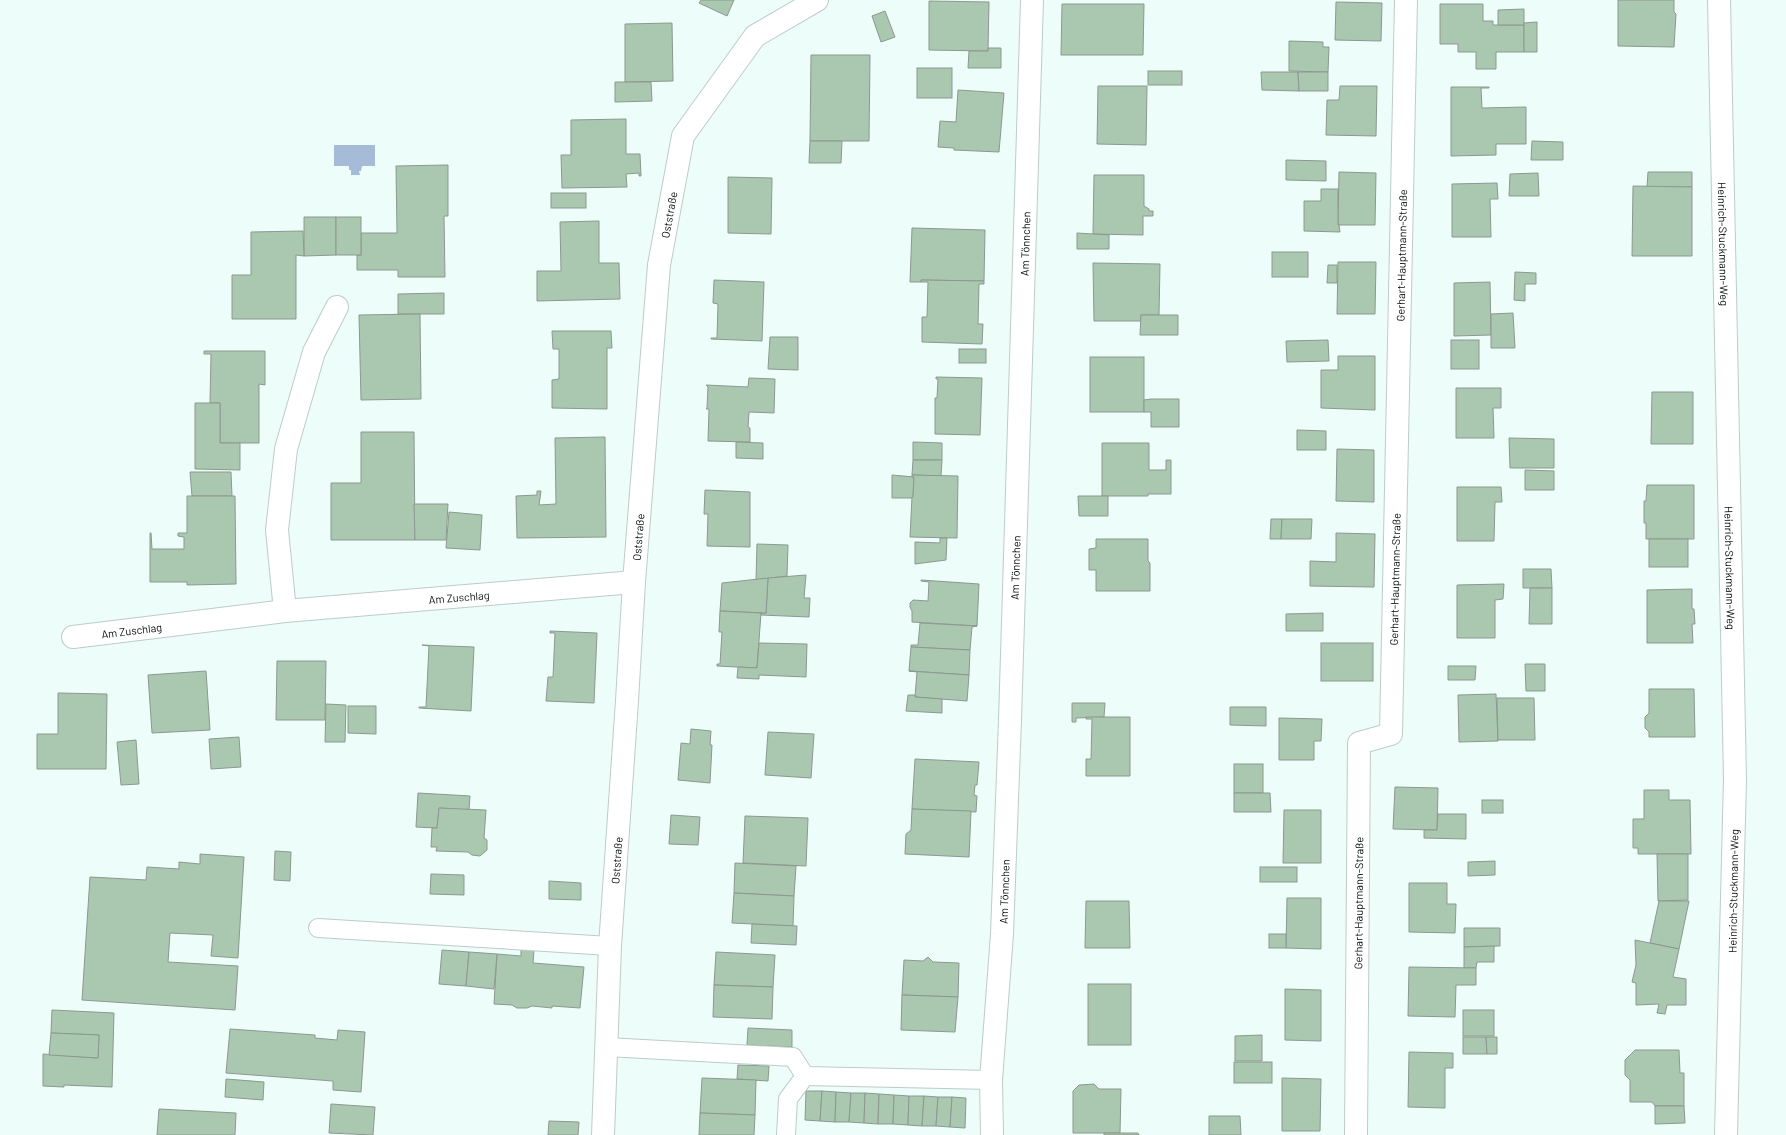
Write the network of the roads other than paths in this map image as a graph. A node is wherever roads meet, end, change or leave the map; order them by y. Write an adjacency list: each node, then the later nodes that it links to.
1 (817, 0): 6 (street, Oststraße)
2 (1032, 0): 13 (street, Am Tönnchen)
3 (1406, 0): 17 (street, Gerhart-Hauptmann-Straße)
4 (1719, 0): 18 (street, Heinrich-Stuckmann-Weg)
5 (337, 307): 7 (street)
6 (634, 582): 7 (street, Am Zuschlag); 10 (street, Oststraße)
7 (285, 611): 8 (street, Am Zuschlag)
8 (73, 637)
9 (318, 928): 10 (lane)
10 (610, 946): 11 (street, Oststraße)
11 (606, 1047): 12 (lane); 14 (street, Oststraße)
12 (806, 1076): 13 (lane); 15 (lane)
13 (991, 1080): 16 (street, Am Tönnchen)
14 (603, 1135)
15 (786, 1135)
16 (992, 1135)
17 (1356, 1135)
18 (1726, 1135)

